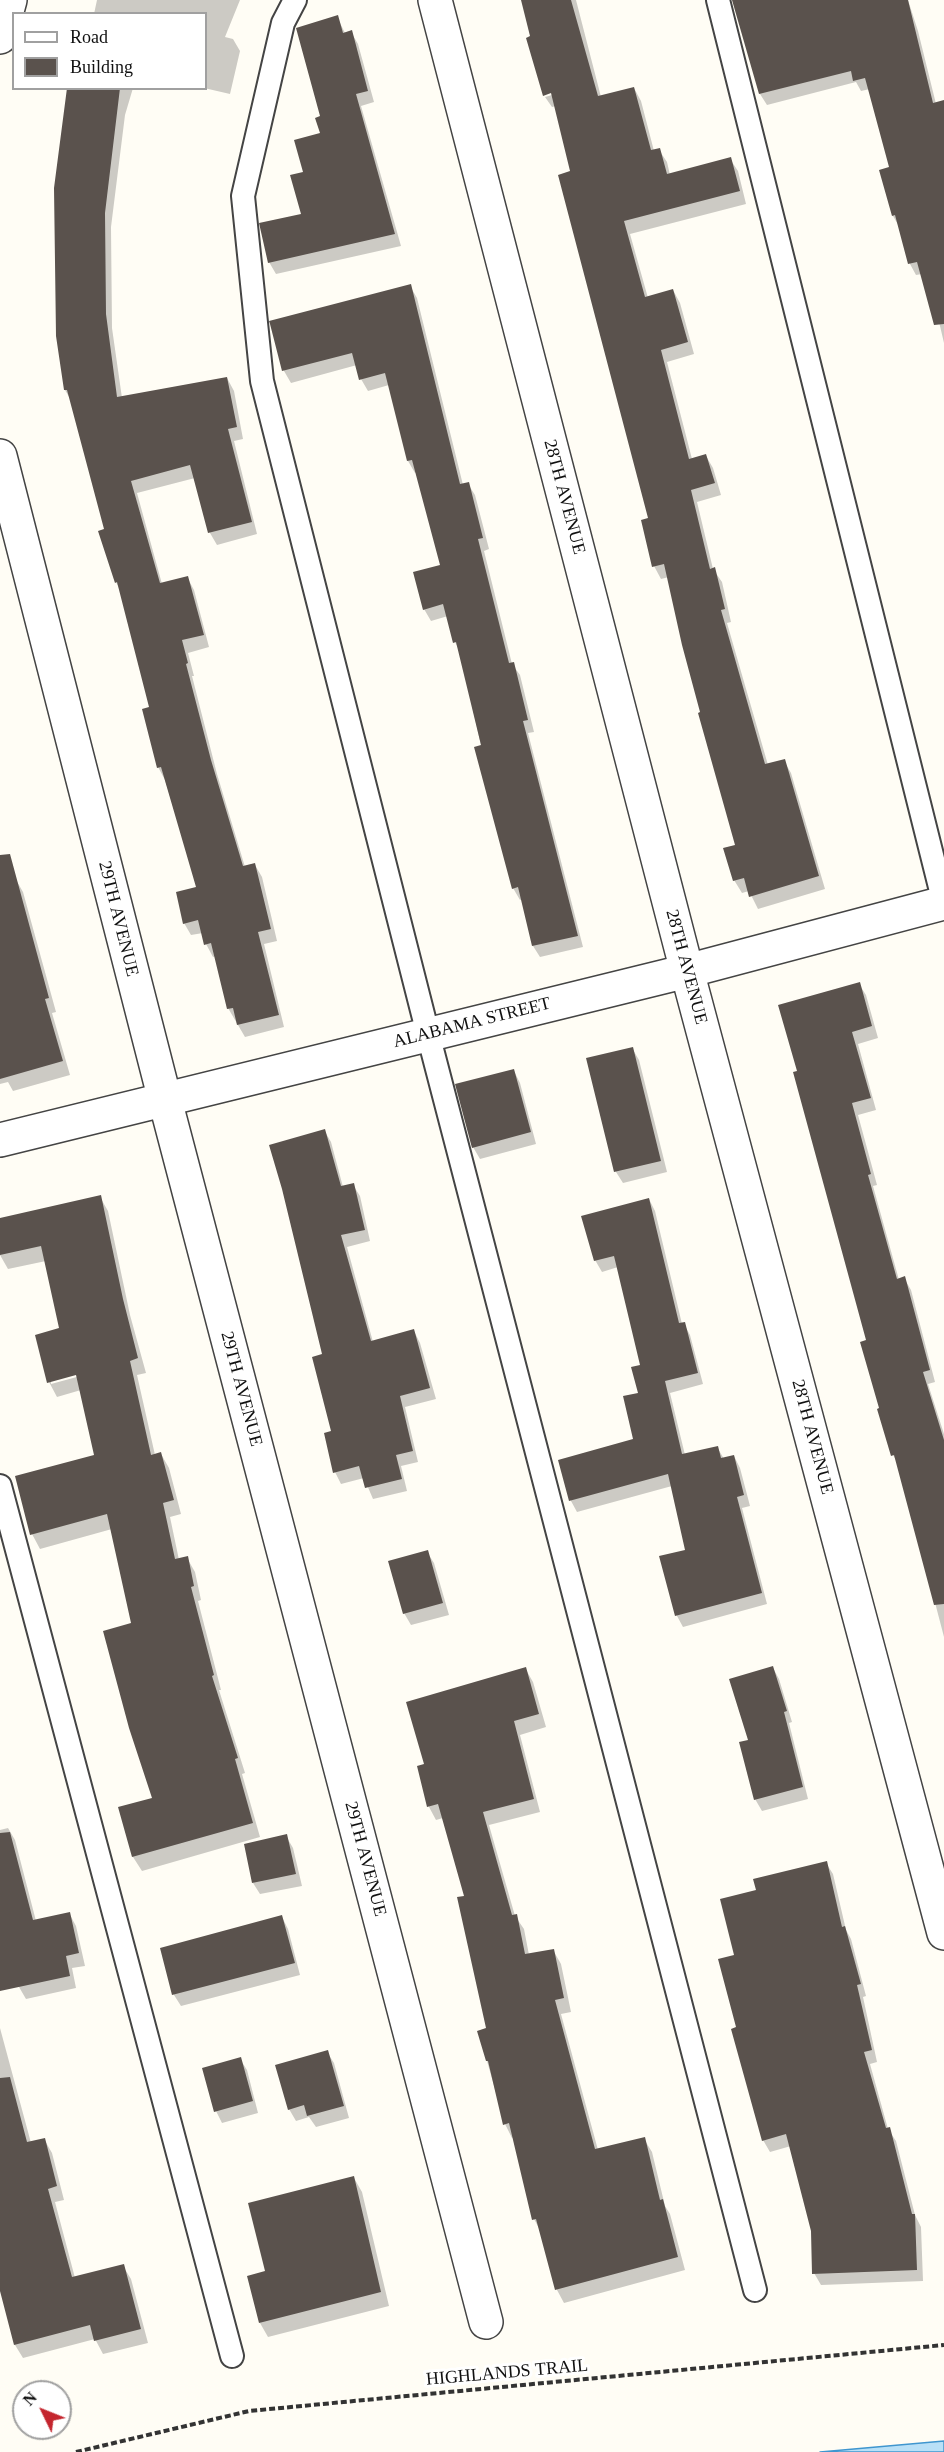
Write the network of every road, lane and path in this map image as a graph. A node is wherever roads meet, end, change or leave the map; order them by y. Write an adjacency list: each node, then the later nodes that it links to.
1 (10, 0): 5 (street)
2 (295, 0): 9 (lane)
3 (435, 0): 8 (street, 28TH AVENUE)
4 (718, 0): 7 (lane)
5 (0, 37)
6 (0, 456): 10 (street, 29TH AVENUE)
7 (944, 903): 8 (street, ALABAMA STREET)
8 (687, 971): 9 (street, ALABAMA STREET); 13 (street, 28TH AVENUE)
9 (428, 1034): 10 (street, ALABAMA STREET); 14 (lane)
10 (165, 1100): 11 (street, ALABAMA STREET); 15 (street, 29TH AVENUE)
11 (0, 1140)
12 (0, 1486): 17 (lane)
13 (944, 1933)
14 (755, 2290)
15 (486, 2322)
16 (944, 2345): 18 (path, HIGHLANDS TRAIL)
17 (231, 2356)
18 (76, 2452)

